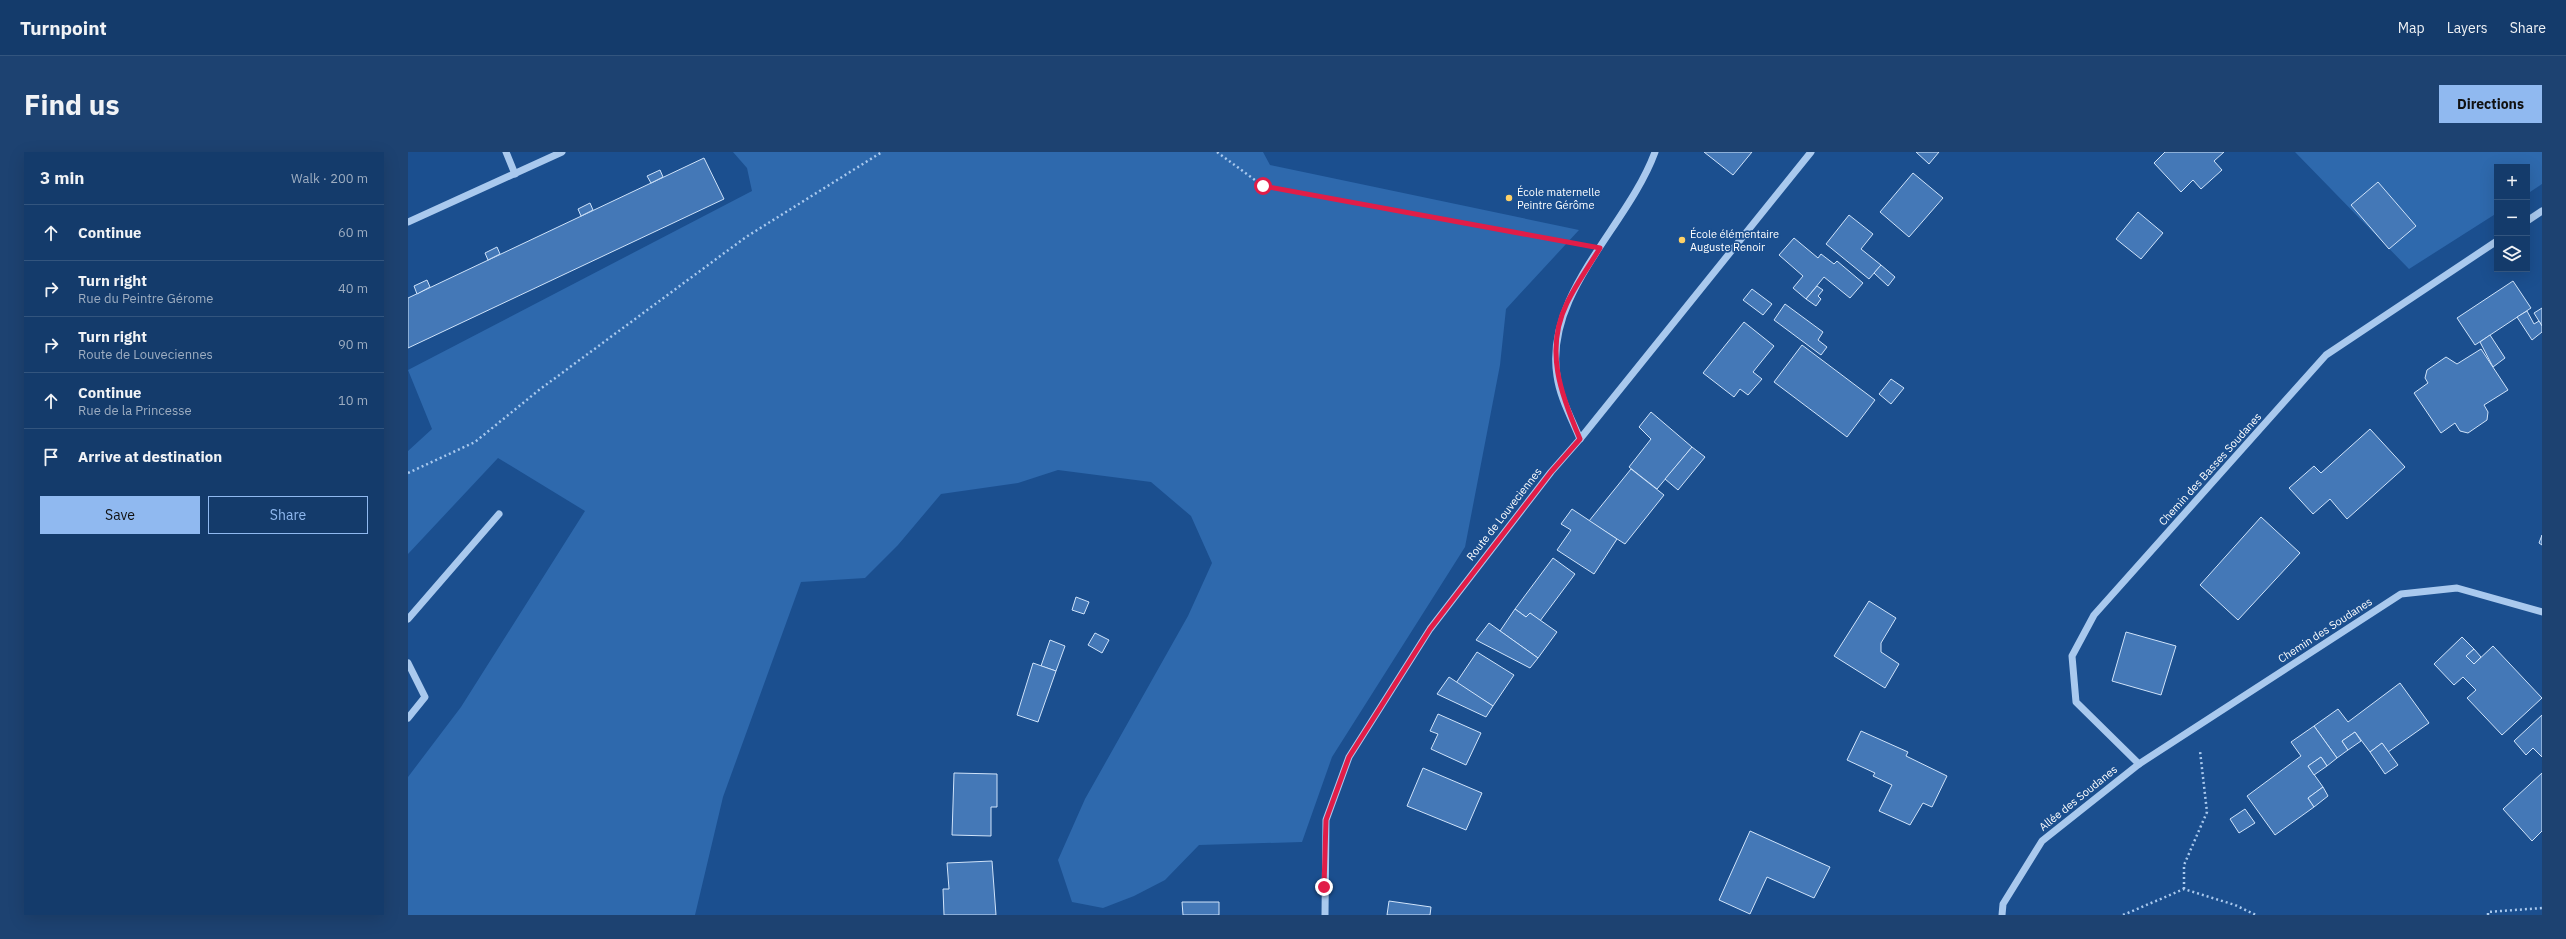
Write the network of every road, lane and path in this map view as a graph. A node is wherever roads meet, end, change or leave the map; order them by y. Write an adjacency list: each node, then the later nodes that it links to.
1 (506, 152): 7 (street)
2 (562, 152): 7 (street)
3 (882, 152): 14 (path)
4 (1217, 152): 12 (path)
5 (1655, 152): 12 (street)
6 (1811, 152): 13 (street, Route de Louveciennes)
7 (515, 174): 10 (street)
8 (2542, 211): 9 (street)
9 (2530, 219)
10 (408, 222)
11 (2494, 243): 21 (street, Chemin des Basses Soudanes)
12 (1600, 248): 13 (street)
13 (1580, 439): 24 (street, Route de Louveciennes)
14 (408, 474)
15 (500, 514): 17 (street)
16 (2542, 612): 20 (street, Chemin des Soudanes)
17 (408, 619)
18 (408, 663): 19 (street)
19 (408, 718)
20 (2197, 726): 21 (street, Chemin des Soudanes); 22 (path)
21 (2139, 764): 25 (street, Allée des Soudanes)
22 (2184, 889): 26 (path); 27 (path)
23 (2542, 908): 28 (path)
24 (1325, 915)
25 (2002, 915)
26 (2123, 915)
27 (2256, 915)
28 (2488, 915)

